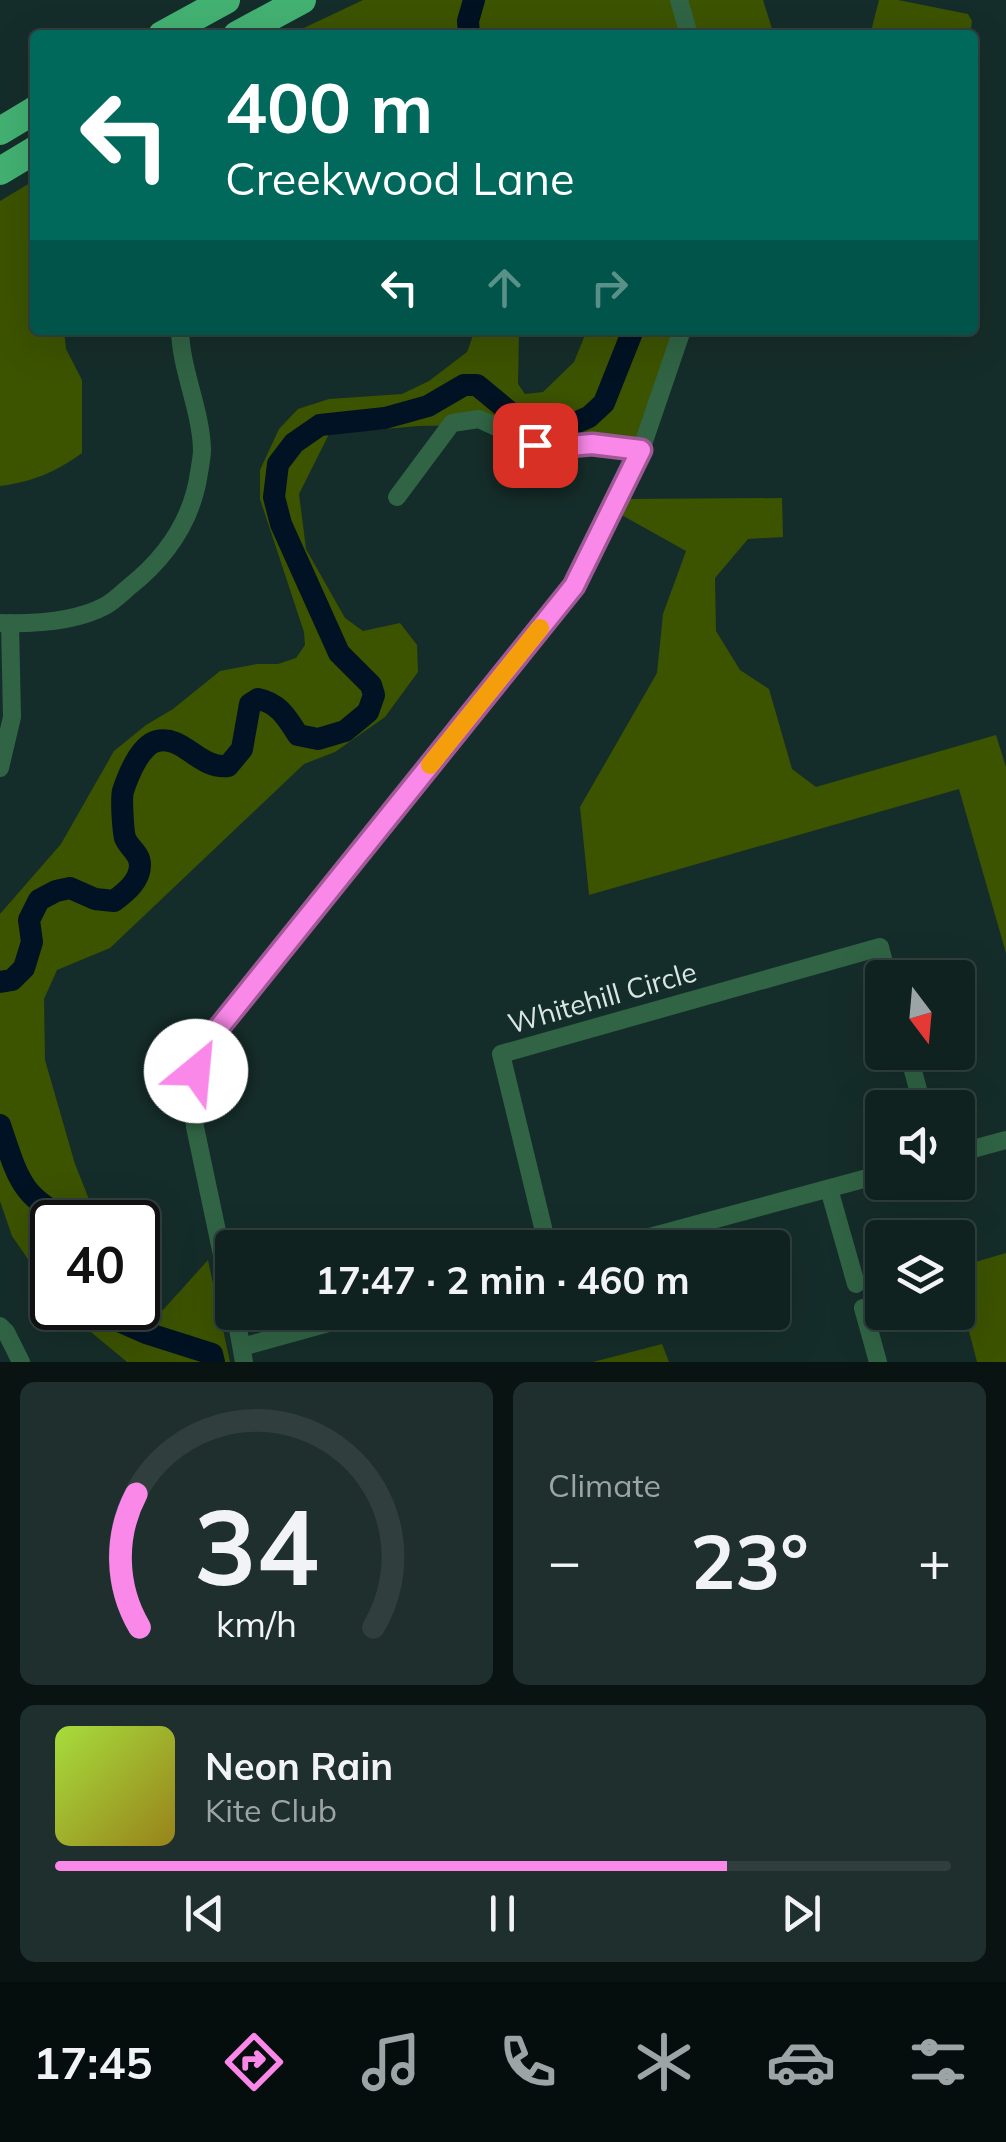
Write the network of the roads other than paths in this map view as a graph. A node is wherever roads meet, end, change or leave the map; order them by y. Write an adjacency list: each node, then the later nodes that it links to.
1 (226, 0): 4 (highway)
2 (302, 0): 5 (highway)
3 (679, 0): 6 (street)
4 (171, 30)
5 (245, 30)
6 (688, 30)
7 (30, 113): 8 (highway)
8 (0, 131)
9 (30, 153): 10 (highway)
10 (0, 171)
11 (180, 335): 15 (street)
12 (680, 335): 13 (street)
13 (641, 450): 14 (street); 22 (street)
14 (397, 498)
15 (5, 623): 16 (street)
16 (0, 768)
17 (883, 960): 23 (street, Whitehill Circle)
18 (1006, 1140): 19 (street)
19 (975, 1148)
20 (865, 1179): 21 (street)
21 (829, 1190): 24 (street); 25 (street)
22 (217, 1230)
23 (544, 1230)
24 (677, 1230)
25 (856, 1284)
26 (863, 1308): 31 (street)
27 (0, 1326): 30 (street)
28 (314, 1330): 29 (street)
29 (243, 1354)
30 (22, 1362)
31 (878, 1362)

